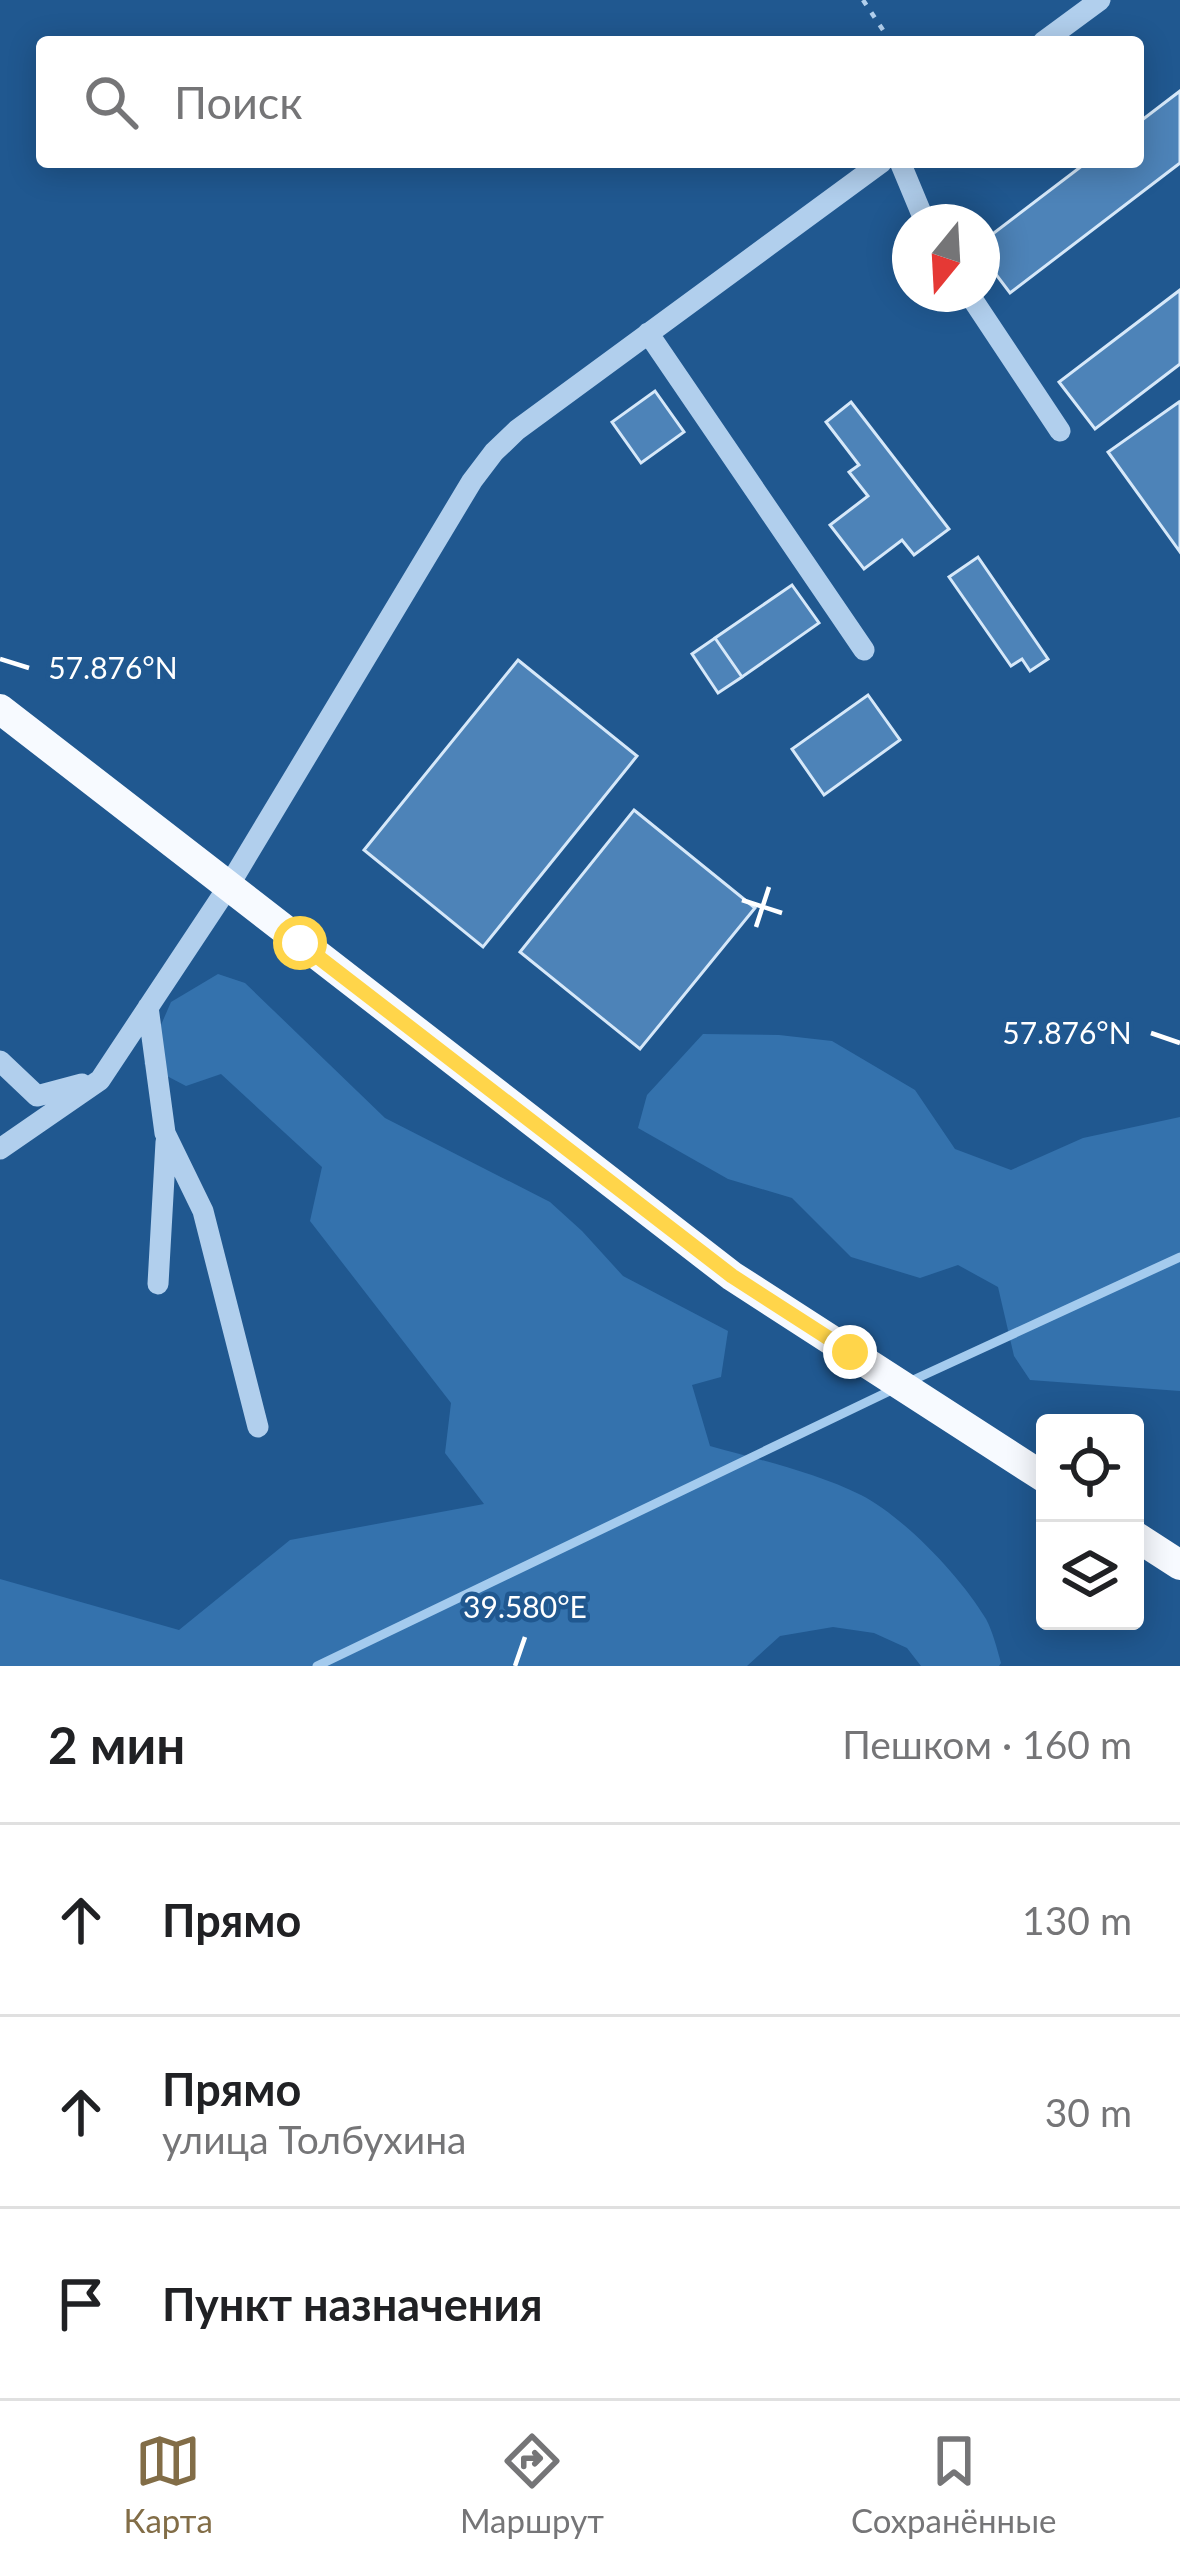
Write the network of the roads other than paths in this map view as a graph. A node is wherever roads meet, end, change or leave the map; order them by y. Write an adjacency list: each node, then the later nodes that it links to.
1 (1100, 0): 2 (street)
2 (1051, 36)
3 (874, 168): 7 (street)
4 (903, 168): 5 (street)
5 (918, 204)
6 (981, 312): 8 (street)
7 (649, 333): 9 (street); 11 (street)
8 (1060, 431)
9 (864, 650)
10 (0, 709): 11 (main road)
11 (228, 887): 12 (street); 19 (main road)
12 (148, 1007): 14 (street); 15 (street)
13 (0, 1061): 14 (street)
14 (100, 1080): 16 (street)
15 (166, 1136): 17 (street); 18 (street)
16 (0, 1148)
17 (158, 1284)
18 (258, 1427)
19 (1036, 1472)
20 (1144, 1542): 21 (main road)
21 (1180, 1565)

